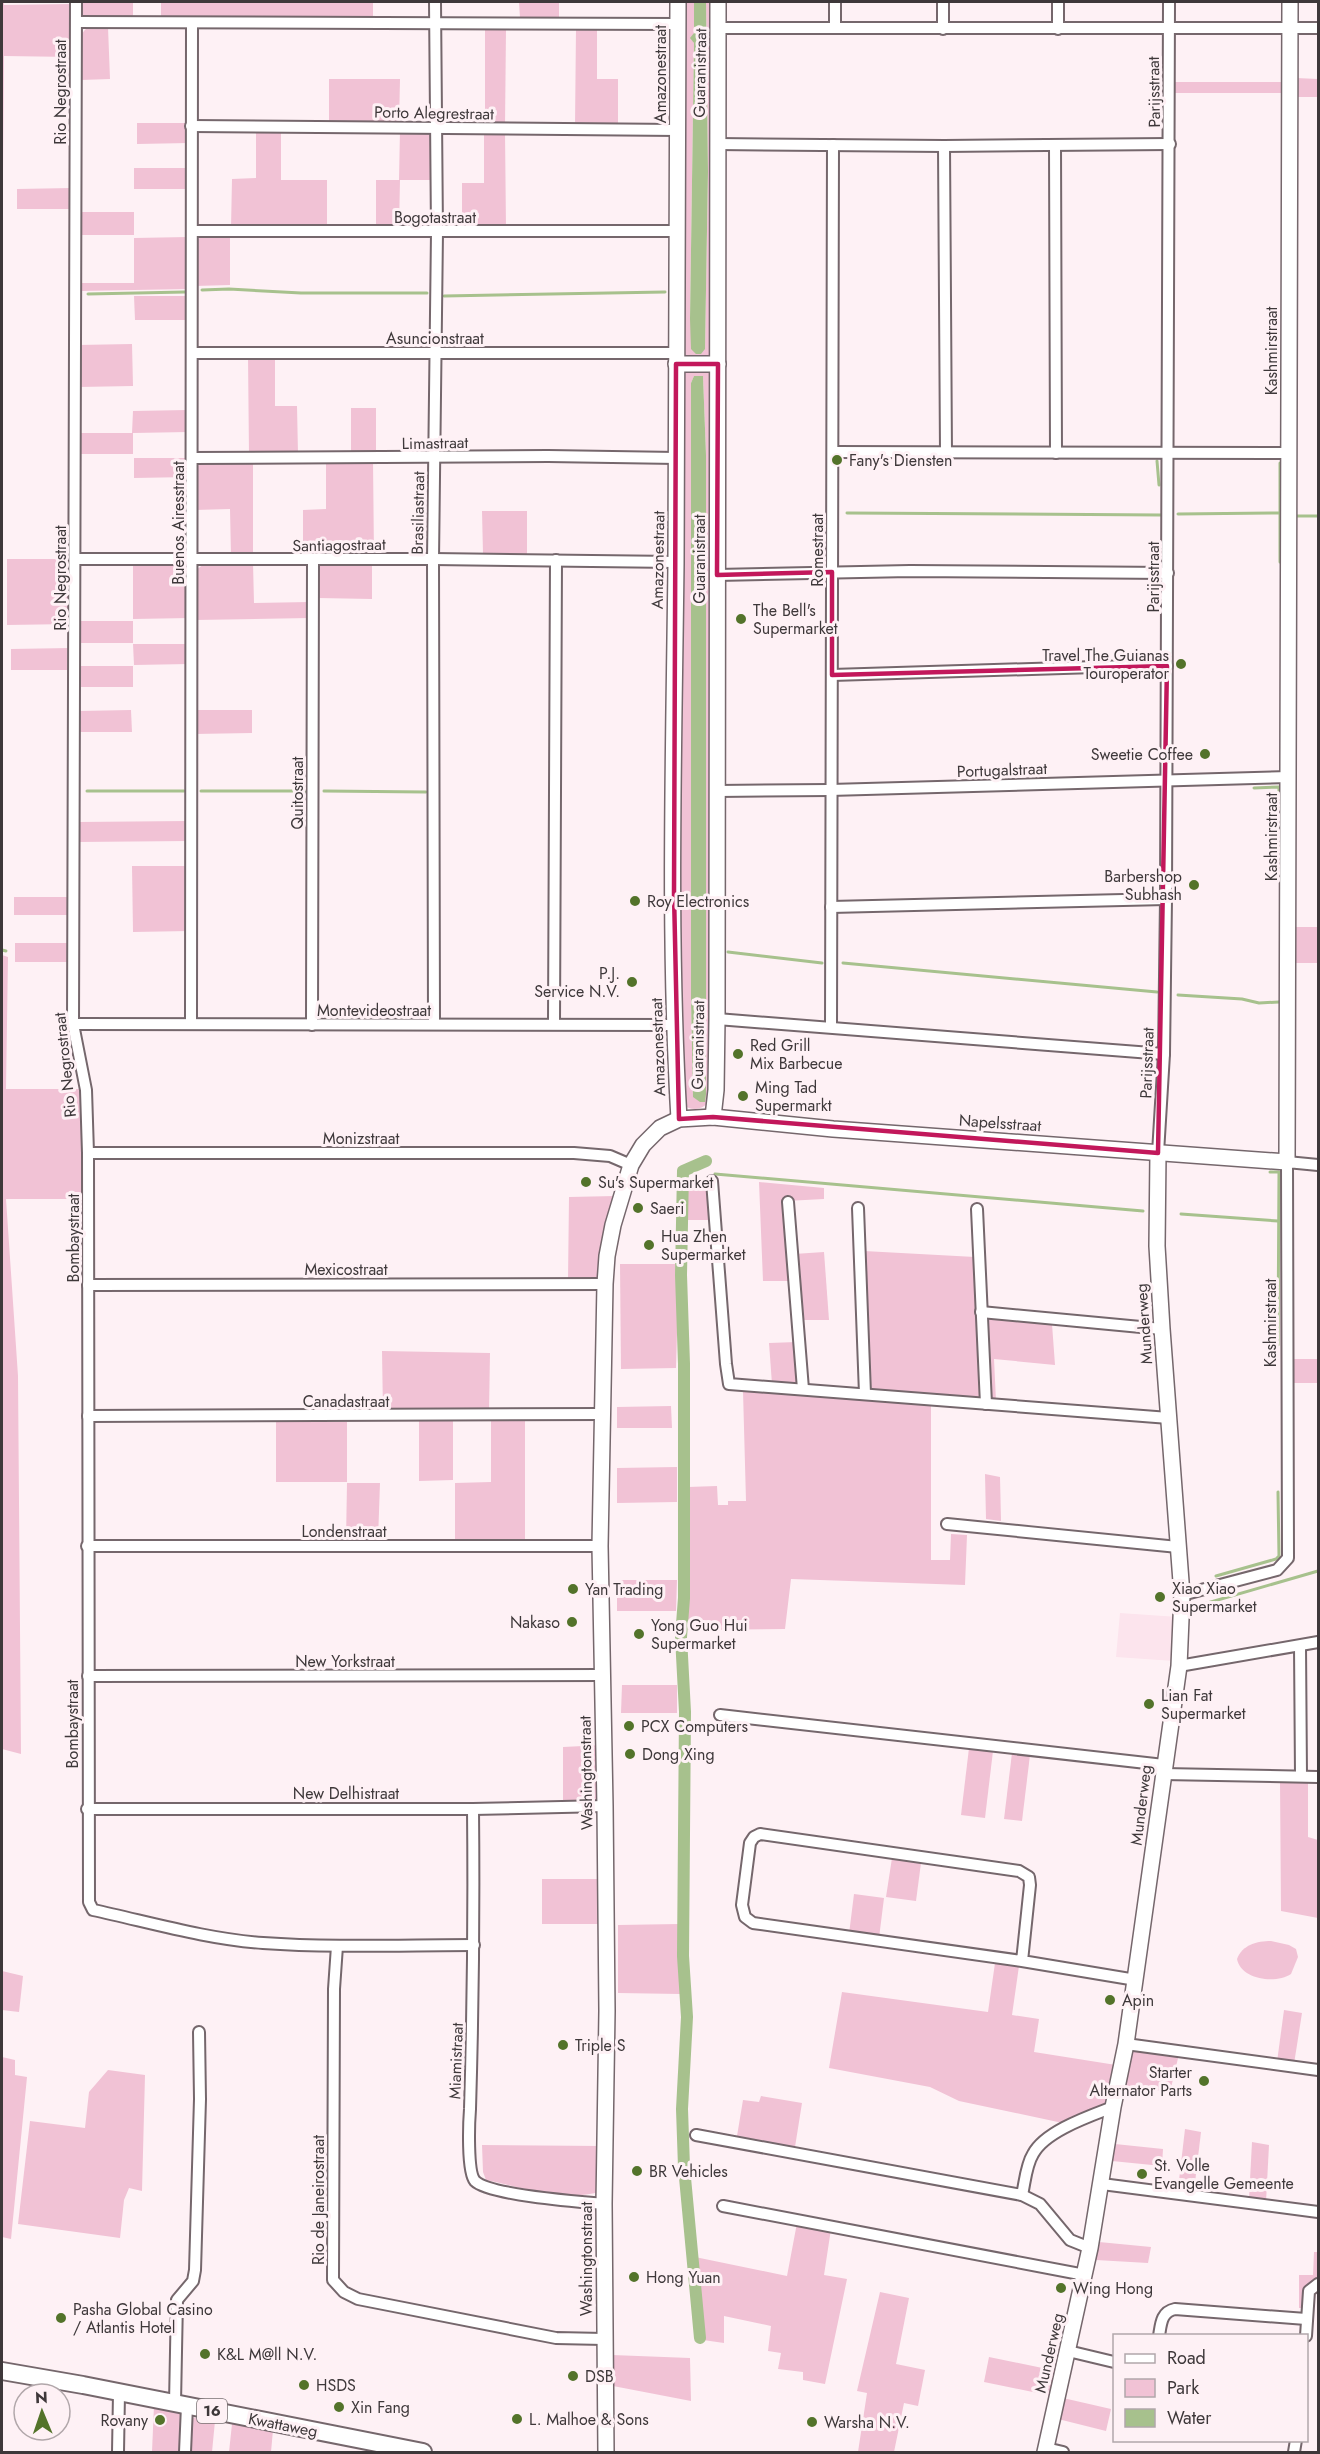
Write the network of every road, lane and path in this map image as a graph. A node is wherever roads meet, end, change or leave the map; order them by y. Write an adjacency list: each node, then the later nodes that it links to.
1 (76, 2): 10 (street, Rio Negrostraat)
2 (435, 2): 11 (street, Brasiliastraat)
3 (678, 2): 13 (street, Amazonestraat)
4 (718, 2): 15 (street, Guaranistraat)
5 (835, 2): 16 (street)
6 (943, 2): 20 (street)
7 (1058, 2): 17 (street)
8 (1168, 2): 18 (street, Parijsstraat)
9 (1290, 2): 14 (street, Kashmirstraat)
10 (76, 22): 12 (street); 44 (street, Rio Negrostraat)
11 (435, 22): 12 (street); 13 (street); 22 (street, Brasiliastraat)
12 (192, 23): 21 (street, Buenos Airesstraat)
13 (678, 24): 23 (street, Amazonestraat)
14 (1290, 27): 18 (street); 19 (street); 40 (street, Kashmirstraat)
15 (718, 28): 16 (street); 24 (street, Guaranistraat)
16 (835, 28): 20 (street)
17 (1058, 28): 18 (street); 20 (street)
18 (1168, 28): 25 (street, Parijsstraat)
19 (1318, 28)
20 (943, 29)
21 (191, 126): 22 (street, Porto Alegrestraat); 29 (street, Buenos Airesstraat)
22 (436, 127): 23 (street, Porto Alegrestraat); 31 (street, Brasiliastraat)
23 (678, 130): 30 (street, Amazonestraat)
24 (717, 144): 27 (street); 35 (street, Guaranistraat)
25 (1170, 144): 26 (street); 39 (street, Parijsstraat)
26 (1055, 145): 28 (street); 38 (street)
27 (833, 146): 28 (street); 36 (street, Romestraat)
28 (944, 146): 37 (street)
29 (192, 231): 31 (street, Bogotastraat); 32 (street, Buenos Airesstraat)
30 (678, 231): 31 (street, Bogotastraat); 34 (street, Amazonestraat)
31 (437, 232): 33 (street, Brasiliastraat)
32 (193, 353): 33 (street, Asuncionstraat); 41 (street, Buenos Airesstraat)
33 (434, 353): 34 (street, Asuncionstraat); 42 (street, Brasiliastraat)
34 (676, 359): 35 (street); 43 (street, Amazonestraat)
35 (717, 364): 52 (street, Guaranistraat)
36 (833, 452): 37 (street); 50 (street, Romestraat)
37 (946, 453): 38 (street)
38 (1056, 453): 39 (street)
39 (1168, 453): 40 (street); 51 (street, Parijsstraat)
40 (1289, 453): 55 (street, Kashmirstraat)
41 (192, 458): 42 (street, Limastraat); 46 (street, Buenos Airesstraat)
42 (434, 458): 43 (street, Limastraat); 45 (street, Brasiliastraat)
43 (677, 458): 49 (street, Amazonestraat)
44 (75, 559): 46 (street, Santiagostraat); 64 (street, Rio Negrostraat)
45 (433, 559): 47 (street, Santiagostraat); 48 (street, Santiagostraat); 65 (street, Brasiliastraat)
46 (193, 560): 48 (street, Santiagostraat); 62 (street, Buenos Airesstraat)
47 (556, 560): 49 (street, Santiagostraat); 63 (street)
48 (313, 561): 66 (street, Quitostraat)
49 (676, 562): 67 (street, Amazonestraat)
50 (832, 572): 51 (street); 52 (street); 54 (street, Romestraat)
51 (1168, 573): 53 (street, Parijsstraat)
52 (717, 575): 58 (street, Guaranistraat)
53 (1167, 666): 54 (street); 56 (street, Parijsstraat)
54 (832, 675): 57 (street, Romestraat)
55 (1289, 777): 56 (street, Portugalstraat); 74 (street, Kashmirstraat)
56 (1167, 780): 57 (street, Portugalstraat); 59 (street, Parijsstraat)
57 (830, 790): 58 (street, Portugalstraat); 60 (street, Romestraat)
58 (717, 791): 61 (street, Guaranistraat)
59 (1166, 899): 60 (street); 69 (street, Parijsstraat)
60 (831, 907): 68 (street, Romestraat)
61 (717, 1019): 68 (street); 70 (street, Guaranistraat)
62 (192, 1023): 64 (street, Montevideostraat); 66 (street, Montevideostraat)
63 (554, 1023): 65 (street, Montevideostraat); 67 (street, Montevideostraat)
64 (73, 1024): 72 (street, Rio Negrostraat)
65 (434, 1024): 66 (street, Montevideostraat)
66 (312, 1025)
67 (675, 1025): 71 (street, Amazonestraat)
68 (831, 1027): 69 (street)
69 (1164, 1053): 73 (street, Parijsstraat)
70 (712, 1117): 71 (street, Napelsstraat); 73 (street, Napelsstraat)
71 (679, 1119): 76 (street, Washingtonstraat)
72 (88, 1153): 76 (street, Monizstraat); 82 (street, Bombaystraat)
73 (1158, 1153): 74 (street, Napelsstraat); 84 (street, Munderweg)
74 (1287, 1162): 75 (street, Napelsstraat); 95 (street, Kashmirstraat)
75 (1318, 1165)
76 (632, 1166): 81 (street, Washingtonstraat)
77 (712, 1181): 85 (street)
78 (788, 1202): 85 (street)
79 (858, 1208): 86 (street)
80 (977, 1209): 83 (street)
81 (605, 1284): 82 (street, Mexicostraat); 88 (street, Washingtonstraat)
82 (87, 1285): 89 (street, Bombaystraat)
83 (981, 1312): 84 (street); 87 (street)
84 (1162, 1329): 90 (street, Munderweg)
85 (803, 1389): 86 (street)
86 (865, 1394): 87 (street)
87 (986, 1404): 90 (street)
88 (603, 1414): 89 (street, Canadastraat); 93 (street, Washingtonstraat)
89 (88, 1416): 92 (street, Bombaystraat)
90 (1169, 1418): 94 (street, Munderweg)
91 (947, 1524): 94 (street)
92 (87, 1546): 93 (street, Londenstraat); 100 (street, Bombaystraat)
93 (600, 1546): 99 (street, Washingtonstraat)
94 (1178, 1547): 95 (street, Munderweg)
95 (1182, 1594): 98 (street, Munderweg)
96 (1318, 1642): 97 (street)
97 (1300, 1646): 98 (street); 103 (street)
98 (1179, 1666): 102 (street, Munderweg)
99 (602, 1675): 100 (street, New Yorkstraat); 105 (street, Washingtonstraat)
100 (88, 1676): 106 (street, Bombaystraat)
101 (720, 1715): 102 (street)
102 (1163, 1770): 103 (street); 111 (street, Munderweg)
103 (1300, 1776): 104 (street)
104 (1318, 1777)
105 (605, 1806): 107 (street, New Delhistraat); 119 (street, Washingtonstraat)
106 (87, 1809): 107 (street, New Delhistraat); 109 (street, Bombaystraat)
107 (473, 1809): 108 (street, Miamistraat)
108 (474, 1945): 109 (street, Bombaystraat); 119 (street, Miamistraat)
109 (336, 1946): 128 (street, Rio de Janeirostraat)
110 (1022, 1961): 110 (street); 111 (street)
111 (1136, 1980): 113 (street, Munderweg)
112 (199, 2032): 133 (street)
113 (1126, 2044): 114 (street); 115 (street, Munderweg)
114 (1318, 2070)
115 (1113, 2107): 117 (street, Munderweg); 118 (street)
116 (696, 2135): 118 (street)
117 (1102, 2184): 121 (street); 122 (street, Munderweg)
118 (1022, 2195): 122 (street)
119 (604, 2204): 128 (street, Washingtonstraat)
120 (723, 2206): 123 (street)
121 (1318, 2212)
122 (1090, 2248): 123 (street, Munderweg)
123 (1085, 2275): 129 (street, Munderweg)
124 (1318, 2284): 125 (street)
125 (1306, 2319): 126 (street); 127 (street)
126 (1158, 2334)
127 (1306, 2334)
128 (604, 2339): 138 (street, Washingtonstraat)
129 (1068, 2350): 130 (street); 134 (street, Munderweg)
130 (1113, 2362)
131 (2, 2371): 132 (main road, Kwattaweg / 16)
132 (119, 2393): 133 (main road, Kwattaweg / 16); 135 (street)
133 (181, 2404): 136 (street); 137 (main road, Kwattaweg / 16)
134 (1046, 2450): 139 (street)
135 (118, 2452)
136 (185, 2452)
137 (423, 2452)
138 (606, 2452)
139 (1063, 2452)

